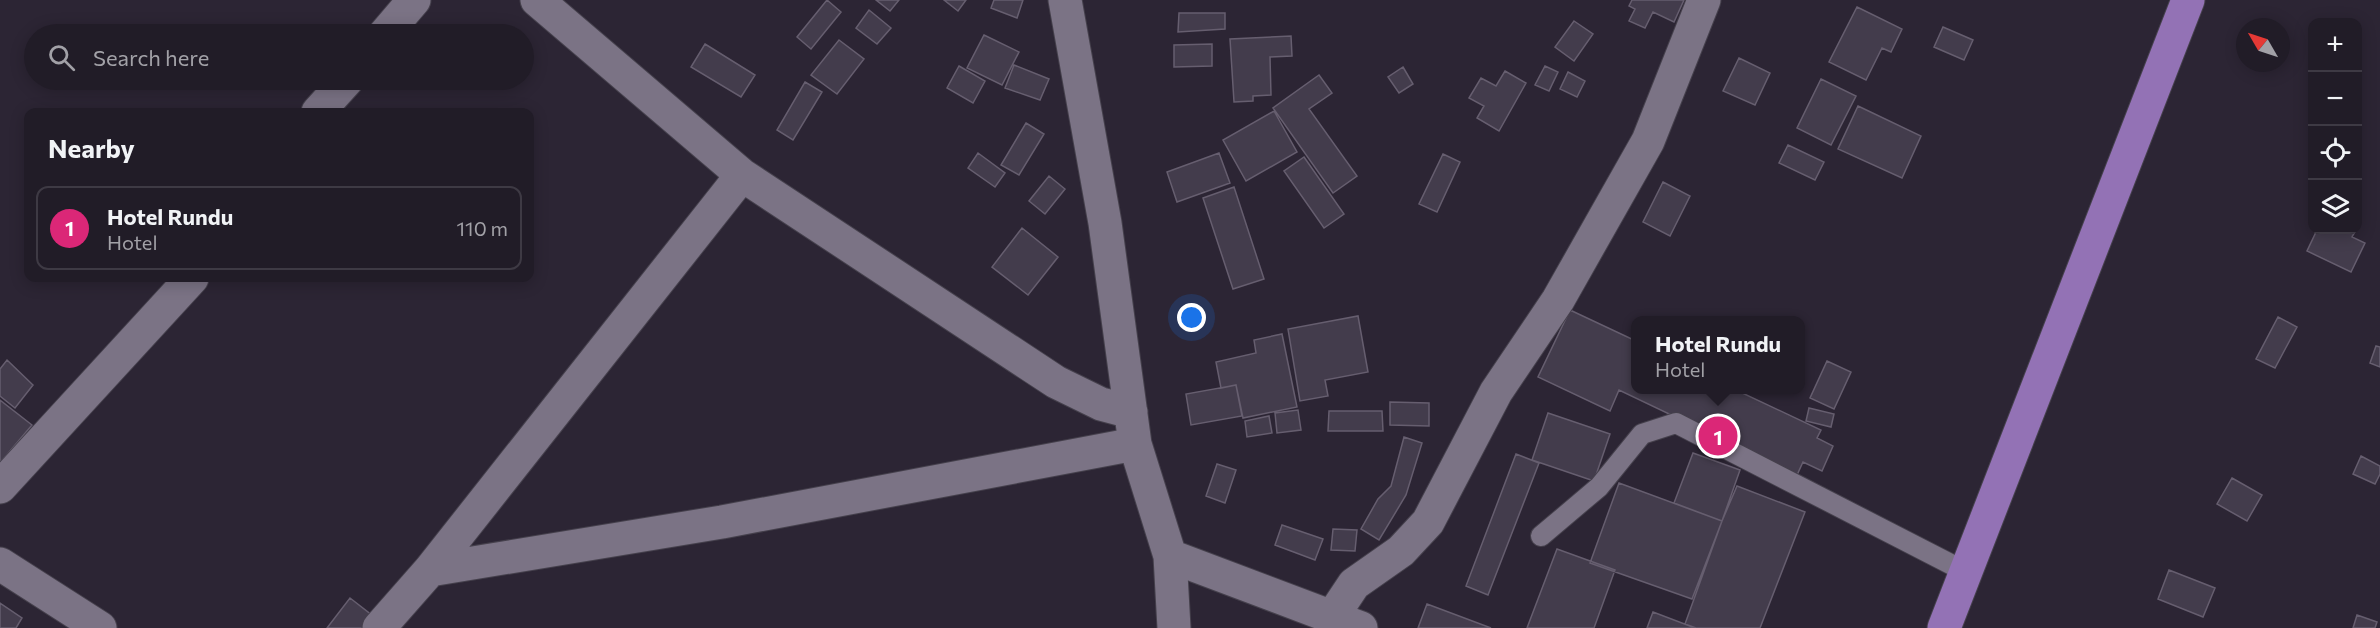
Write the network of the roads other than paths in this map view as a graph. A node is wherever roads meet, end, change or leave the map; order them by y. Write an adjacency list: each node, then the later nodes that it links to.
1 (414, 0): 6 (street)
2 (537, 0): 9 (street)
3 (1065, 0): 11 (street)
4 (1704, 0): 19 (street)
5 (2188, 0): 18 (highway)
6 (394, 24)
7 (337, 90): 8 (street)
8 (322, 108)
9 (742, 175): 11 (street); 17 (street)
10 (188, 282): 13 (street)
11 (1131, 412): 12 (street)
12 (1135, 444): 15 (street); 17 (street)
13 (0, 487)
14 (1540, 536): 18 (lane)
15 (1170, 556): 19 (street); 22 (street)
16 (0, 564): 20 (street)
17 (430, 570): 21 (street)
18 (1966, 572): 23 (highway)
19 (1347, 622)
20 (100, 628)
21 (379, 628)
22 (1173, 628)
23 (1944, 628)

